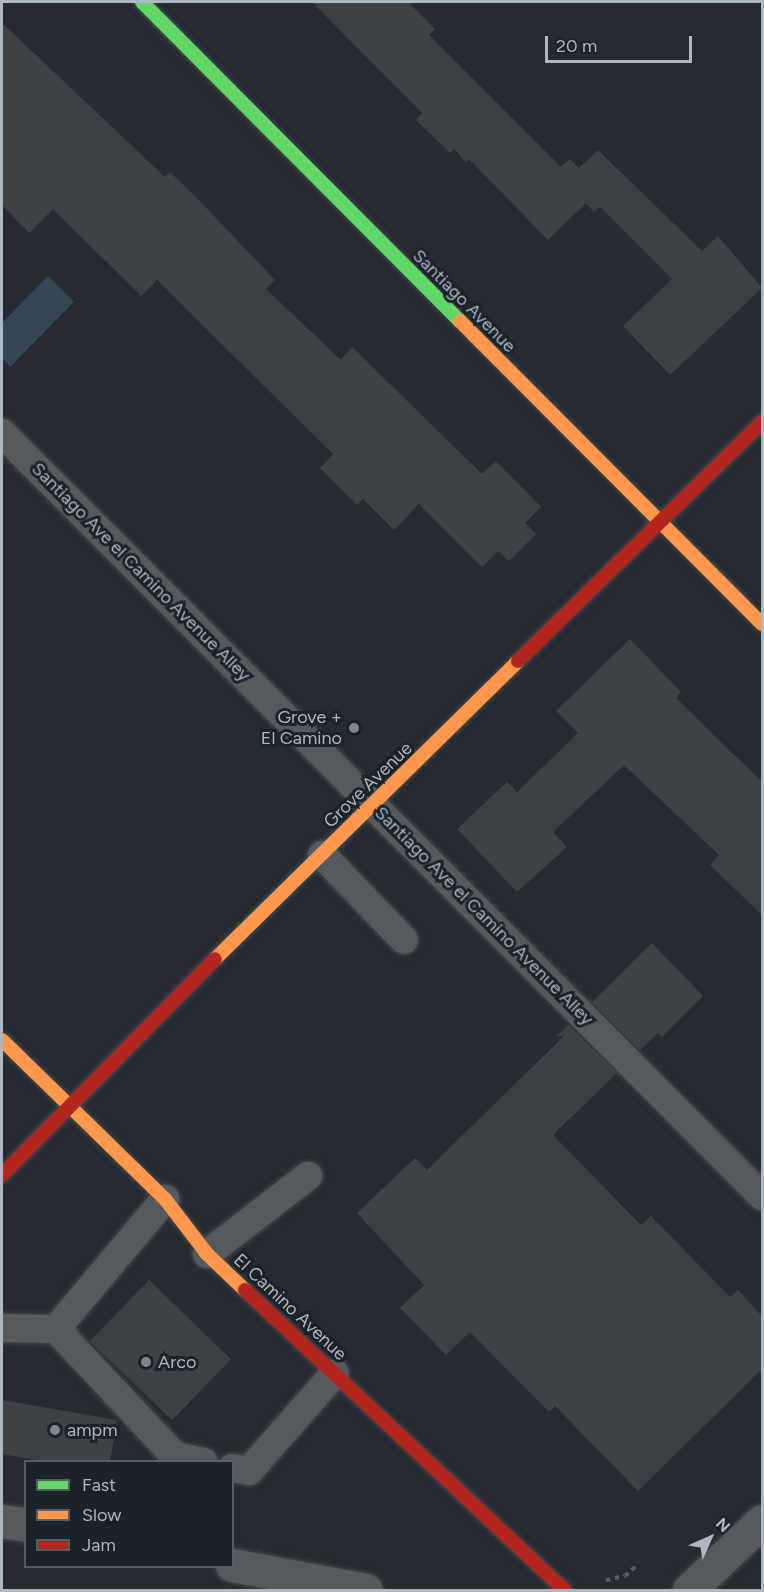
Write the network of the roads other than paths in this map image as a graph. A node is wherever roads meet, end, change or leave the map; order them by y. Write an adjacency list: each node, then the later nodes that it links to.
1 (142, 2): 4 (main road, Santiago Avenue)
2 (762, 422): 4 (main road, Grove Avenue)
3 (2, 433): 6 (lane, Santiago Ave el Camino Avenue Alley)
4 (661, 523): 5 (main road, Santiago Avenue); 6 (main road, Grove Avenue)
5 (762, 624)
6 (374, 805): 7 (main road, Grove Avenue); 13 (lane, Santiago Ave el Camino Avenue Alley)
7 (322, 855): 8 (lane); 10 (main road, Grove Avenue)
8 (404, 940)
9 (2, 1040): 10 (main road, El Camino Avenue)
10 (68, 1103): 11 (main road, Grove Avenue); 14 (main road, El Camino Avenue)
11 (2, 1175)
12 (308, 1176): 15 (lane)
13 (762, 1196)
14 (165, 1199): 15 (main road, El Camino Avenue); 17 (lane)
15 (207, 1254): 18 (main road, El Camino Avenue)
16 (2, 1328): 17 (lane)
17 (56, 1329): 19 (lane)
18 (335, 1373): 20 (lane); 26 (main road, El Camino Avenue)
19 (198, 1460)
20 (234, 1468)
21 (2, 1521): 23 (street)
22 (762, 1521): 27 (street)
23 (24, 1525)
24 (234, 1565): 25 (street)
25 (366, 1590)
26 (565, 1590)
27 (689, 1590)

